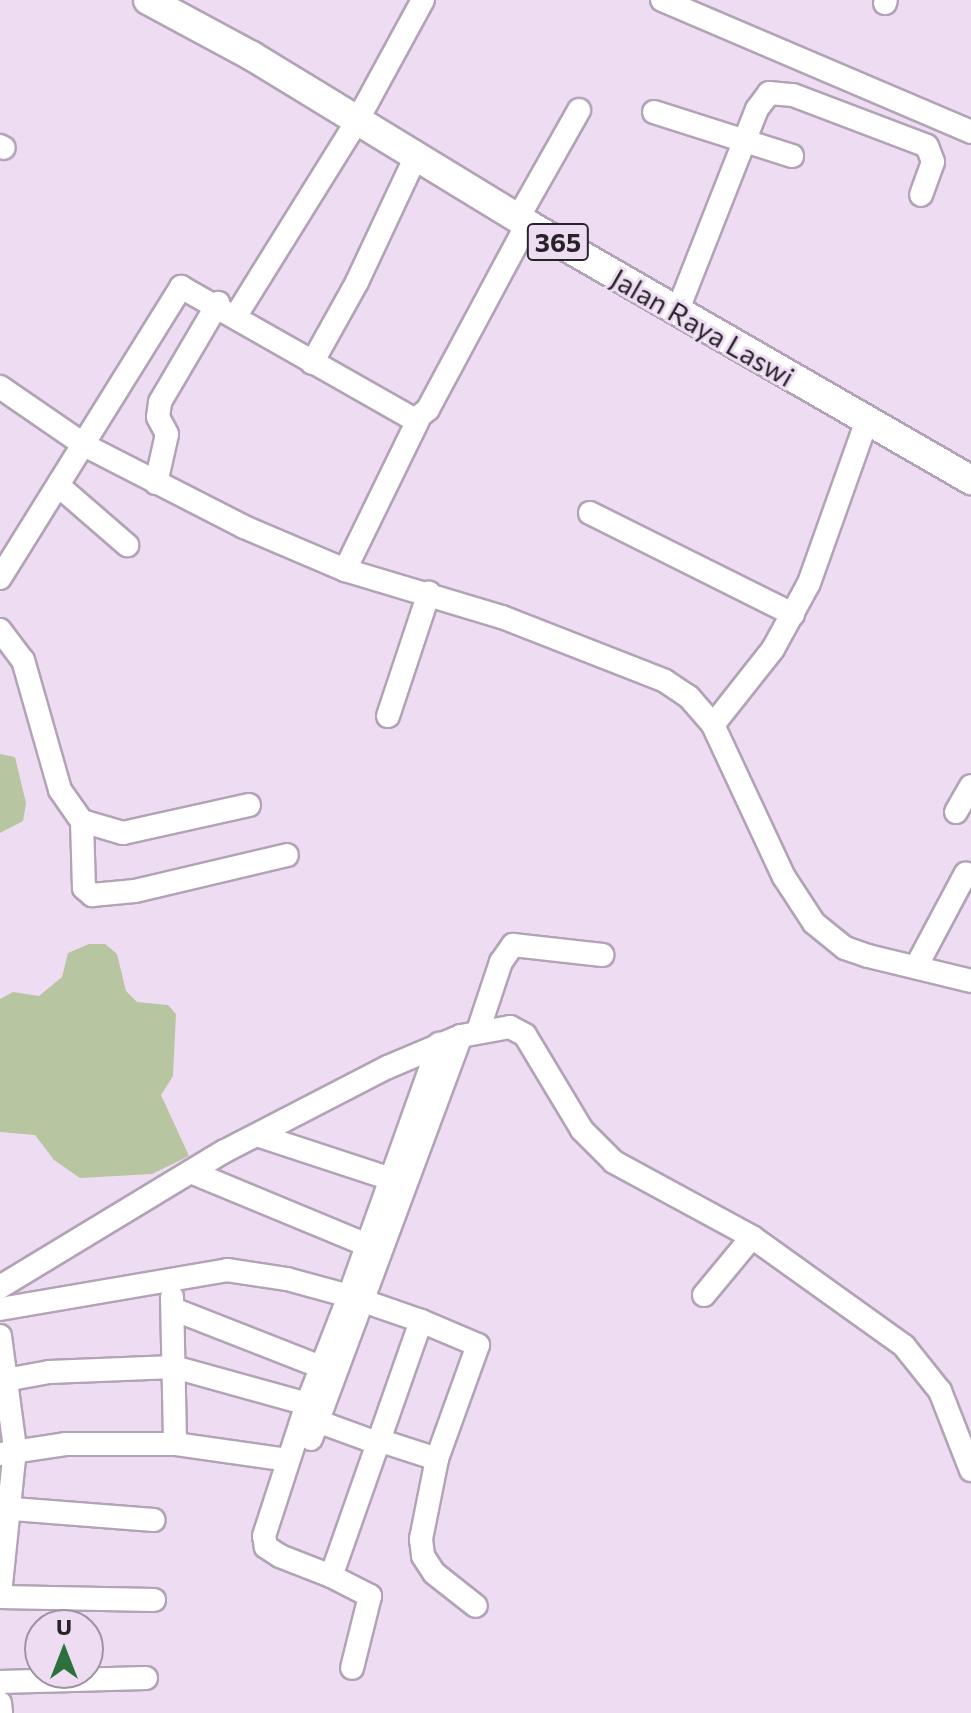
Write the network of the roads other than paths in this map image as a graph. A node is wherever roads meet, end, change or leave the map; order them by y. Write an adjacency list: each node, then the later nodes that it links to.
1 (423, 0): 6 (street)
2 (662, 0): 7 (street)
3 (153, 2): 6 (main road, Jalan Raya Laswi / 365)
4 (579, 110): 12 (street)
5 (654, 112): 8 (street)
6 (357, 121): 9 (main road, Jalan Raya Laswi / 365); 13 (street)
7 (971, 132)
8 (744, 140): 10 (street); 11 (street); 14 (street)
9 (416, 156): 12 (main road, Jalan Raya Laswi / 365); 15 (street)
10 (792, 156)
11 (921, 195)
12 (522, 221): 14 (main road, Jalan Raya Laswi / 365); 17 (street)
13 (228, 309): 15 (street); 19 (street); 21 (street)
14 (677, 312): 18 (main road, Jalan Raya Laswi / 365)
15 (312, 363): 17 (street)
16 (0, 387): 19 (street)
17 (418, 420): 25 (street)
18 (867, 420): 20 (main road, Jalan Raya Laswi / 365); 28 (street)
19 (86, 446): 21 (street); 22 (street)
20 (971, 480)
21 (156, 483): 25 (street)
22 (60, 487): 24 (street); 26 (street)
23 (590, 513): 28 (street)
24 (127, 545)
25 (345, 570): 27 (street)
26 (0, 578)
27 (429, 593): 30 (street); 31 (street)
28 (793, 614): 31 (street)
29 (0, 630): 35 (street)
30 (388, 716)
31 (713, 725): 39 (street)
32 (971, 786): 34 (street)
33 (249, 805): 35 (street)
34 (956, 812)
35 (82, 821): 36 (street)
36 (287, 855)
37 (966, 873): 39 (street)
38 (602, 955): 41 (street)
39 (916, 967): 40 (street)
40 (971, 981)
41 (470, 1034): 42 (street); 46 (street); 51 (street)
42 (439, 1044): 43 (street); 45 (street)
43 (257, 1135): 44 (street); 45 (street)
44 (191, 1172): 47 (street); 49 (street)
45 (391, 1179): 47 (street)
46 (752, 1237): 50 (street); 65 (street)
47 (367, 1245): 51 (street)
48 (172, 1278): 51 (street); 52 (street); 53 (street)
49 (0, 1287)
50 (704, 1295)
51 (356, 1299): 54 (street); 57 (street)
52 (0, 1309)
53 (173, 1309): 56 (street); 57 (street)
54 (421, 1321): 60 (street); 63 (street)
55 (0, 1336): 58 (street)
56 (174, 1367): 58 (street); 59 (street); 61 (street)
57 (327, 1370): 59 (street)
58 (4, 1379): 62 (street)
59 (312, 1412): 60 (street); 64 (street); 69 (street)
60 (378, 1441): 63 (street); 70 (street)
61 (175, 1444): 62 (street); 64 (street)
62 (7, 1452): 66 (street)
63 (437, 1459): 73 (street)
64 (287, 1460): 69 (street)
65 (971, 1470)
66 (13, 1509): 67 (street); 68 (street)
67 (154, 1520)
68 (4, 1536): 71 (street)
69 (269, 1548): 70 (street)
70 (331, 1576): 74 (street)
71 (0, 1595): 72 (street)
72 (154, 1600)
73 (476, 1606)
74 (352, 1668)
75 (146, 1678): 76 (street)
76 (0, 1682)
77 (0, 1703): 78 (street)
78 (1, 1713)

